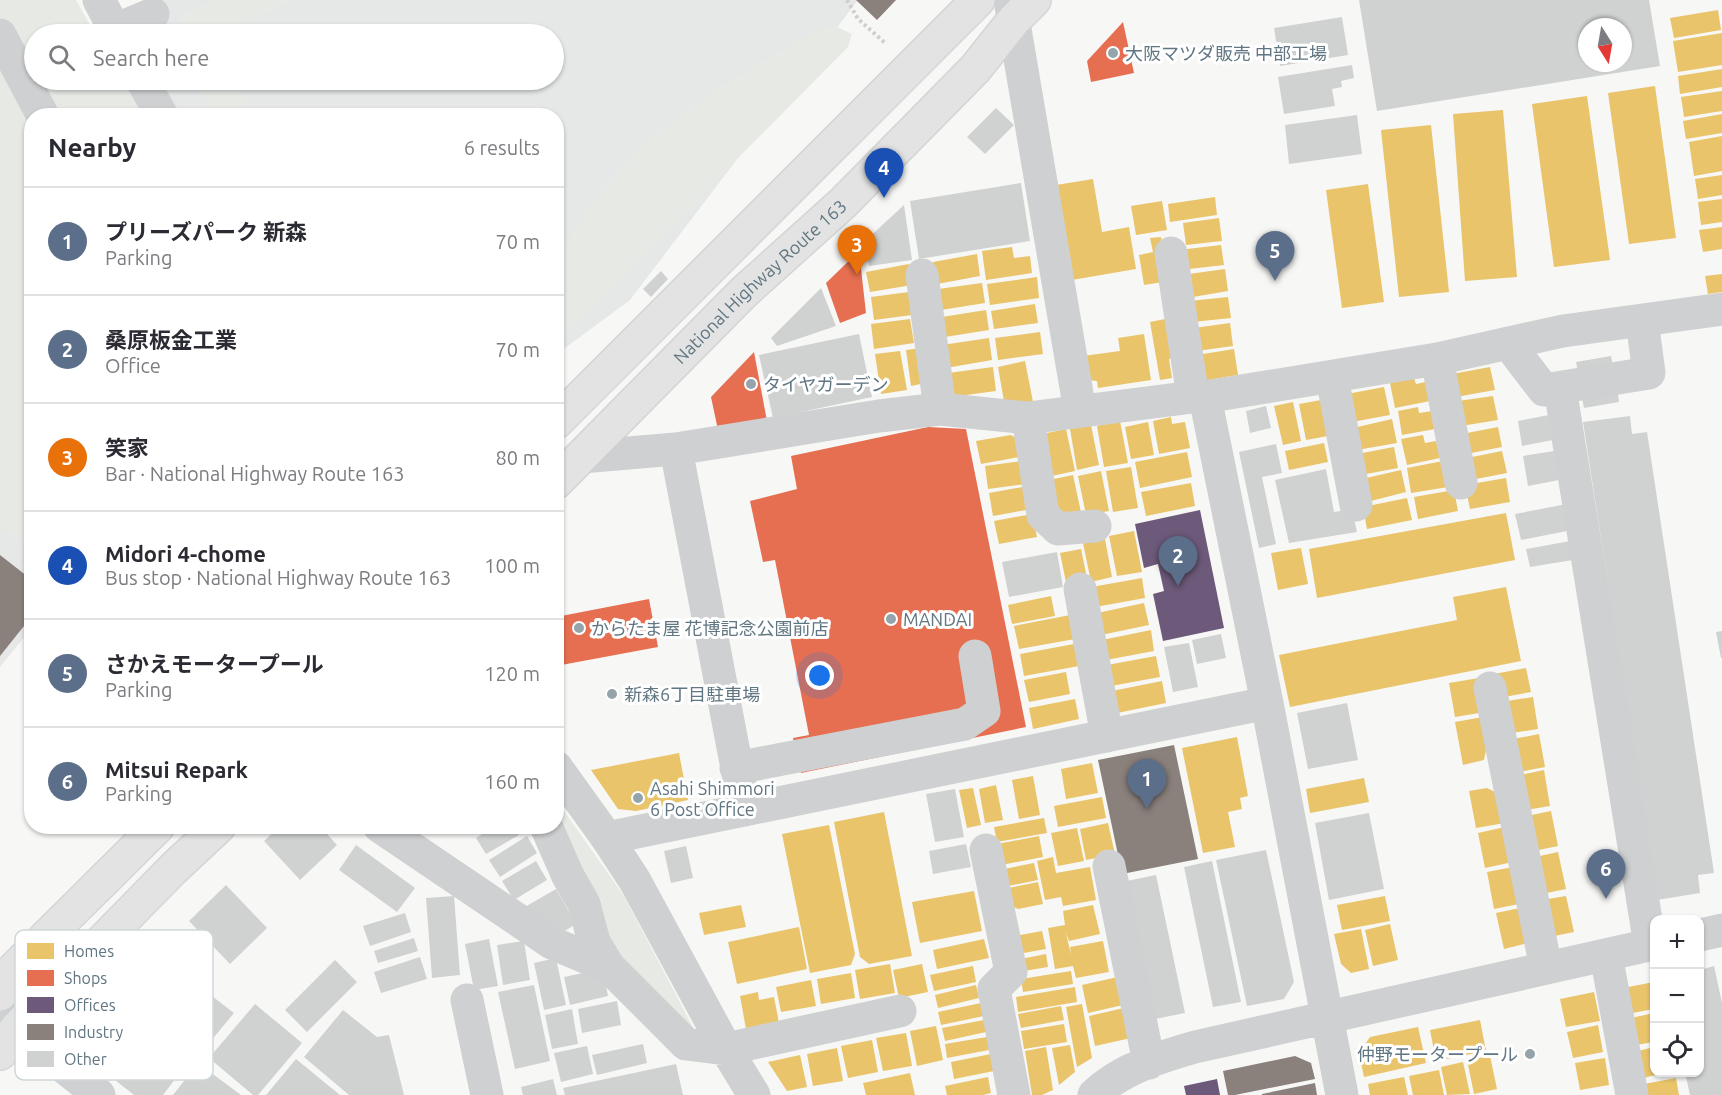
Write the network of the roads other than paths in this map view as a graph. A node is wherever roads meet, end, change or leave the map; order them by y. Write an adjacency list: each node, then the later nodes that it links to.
1 (978, 0): 22 (highway)
2 (146, 7): 4 (street)
3 (1019, 7): 21 (street); 25 (highway, National Highway Route 163)
4 (109, 20)
5 (0, 35): 6 (street)
6 (24, 80)
7 (29, 90): 9 (street)
8 (148, 90): 10 (street)
9 (39, 108)
10 (158, 108)
11 (1172, 253): 19 (street)
12 (922, 275): 20 (street)
13 (1722, 309): 14 (street)
14 (1642, 321): 15 (street); 18 (street)
15 (1508, 343): 16 (street); 18 (street)
16 (1437, 358): 17 (street); 27 (street)
17 (1332, 377): 19 (street); 28 (street)
18 (1560, 388): 48 (street)
19 (1199, 397): 21 (street); 33 (street)
20 (940, 409): 23 (street); 24 (street)
21 (1080, 411): 23 (street)
22 (564, 414)
23 (1028, 418): 29 (street)
24 (676, 449): 25 (street); 35 (street)
25 (581, 457): 26 (highway, National Highway Route 163)
26 (564, 474)
27 (1461, 483)
28 (1356, 505)
29 (1095, 526)
30 (1080, 590): 34 (street)
31 (975, 656): 35 (street)
32 (1490, 688): 54 (street)
33 (1266, 703): 34 (street); 58 (street)
34 (1107, 736): 37 (street)
35 (736, 768): 37 (street)
36 (564, 778): 42 (street)
37 (745, 810): 42 (street)
38 (150, 834): 45 (highway)
39 (210, 834): 46 (highway)
40 (391, 834): 52 (street)
41 (550, 834): 52 (street)
42 (607, 838): 60 (street)
43 (986, 850): 66 (street)
44 (1109, 866): 61 (street)
45 (53, 930)
46 (114, 930)
47 (1722, 930): 49 (street)
48 (1650, 933)
49 (1704, 934)
50 (1650, 945): 51 (street)
51 (1606, 955): 54 (street); 69 (street)
52 (609, 967): 60 (street)
53 (15, 968): 55 (highway)
54 (1546, 968): 58 (street)
55 (0, 994): 59 (street)
56 (467, 1000): 64 (street)
57 (900, 1011): 60 (street)
58 (1327, 1017): 61 (street); 68 (street)
59 (8, 1041)
60 (726, 1049): 65 (street)
61 (1149, 1063): 67 (street)
62 (74, 1080): 63 (street)
63 (99, 1095)
64 (487, 1095)
65 (754, 1095)
66 (1014, 1095)
67 (1094, 1095)
68 (1342, 1095)
69 (1632, 1095)

